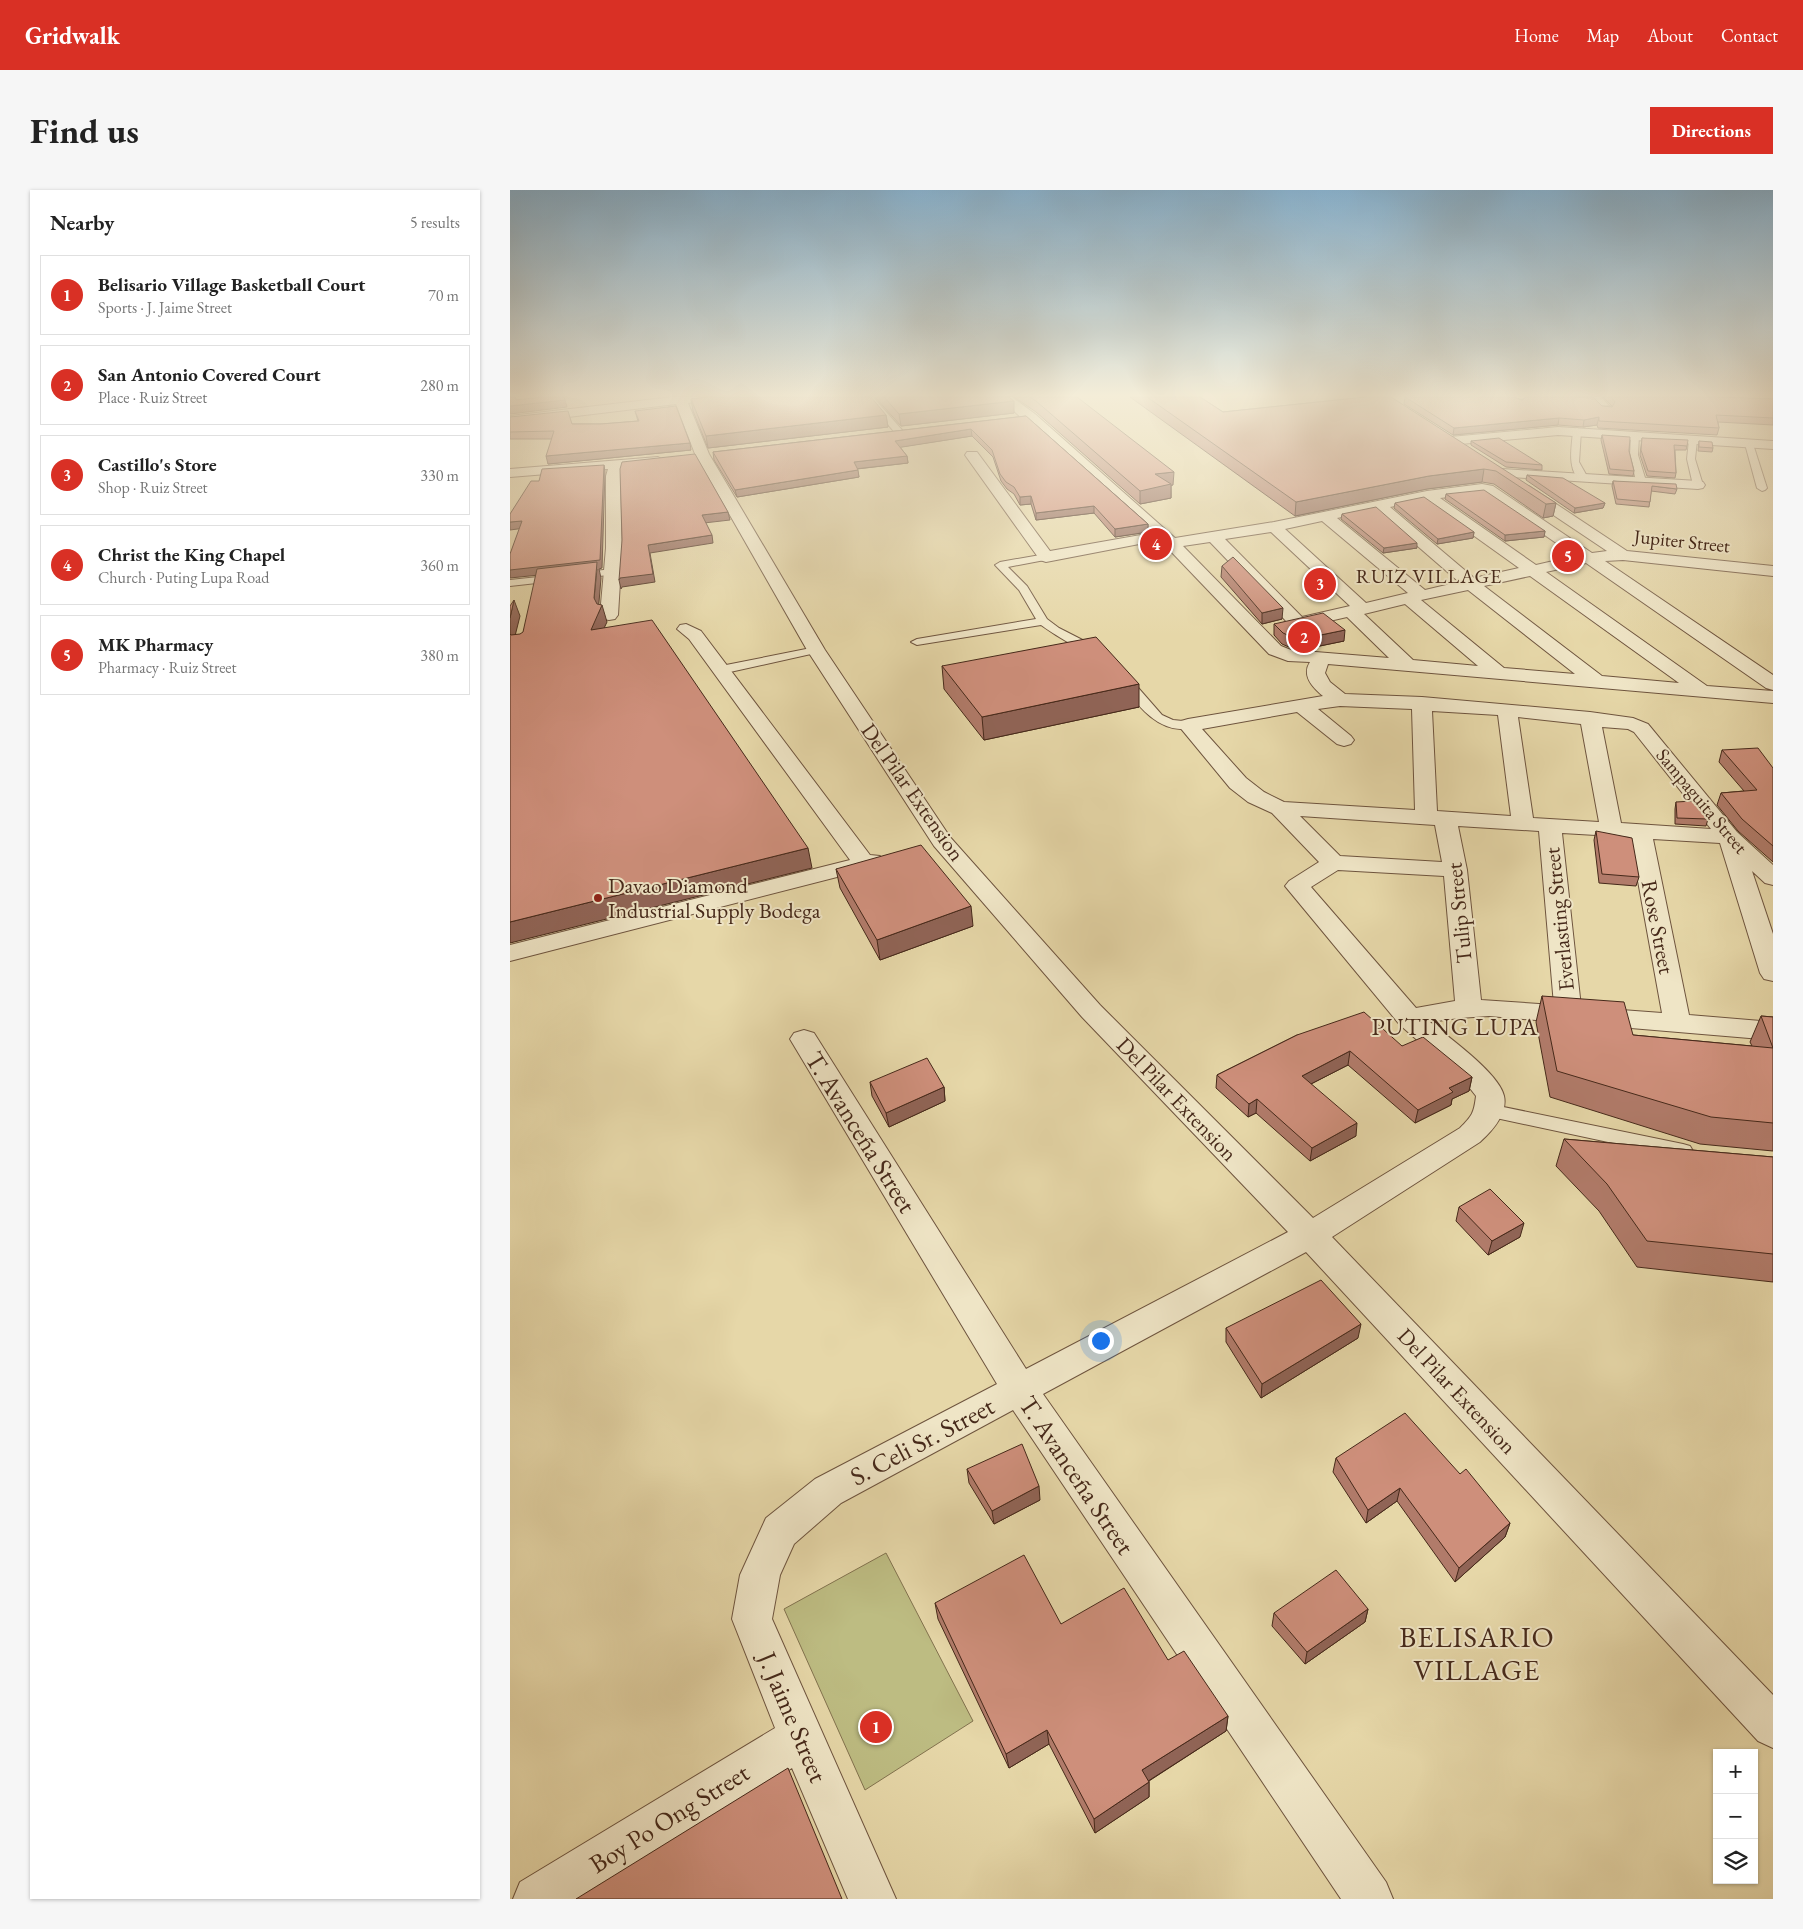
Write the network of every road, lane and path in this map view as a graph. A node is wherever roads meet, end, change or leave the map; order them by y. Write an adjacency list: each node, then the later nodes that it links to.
1 (613, 477): 25 (street)
2 (706, 477): 36 (street, Del Pilar Extension)
3 (987, 477): 21 (street)
4 (1098, 477): 19 (street)
5 (1508, 477): 20 (street)
6 (1563, 477): 10 (street)
7 (1640, 477): 11 (lane)
8 (1696, 477): 12 (lane)
9 (1759, 477): 13 (lane)
10 (1583, 478): 11 (street)
11 (1641, 481): 12 (street)
12 (1698, 485)
13 (1762, 488)
14 (1427, 495): 15 (street); 22 (street); 23 (street)
15 (1379, 505): 16 (street); 27 (street)
16 (1325, 516): 17 (street); 28 (street)
17 (1274, 527): 18 (street); 29 (street)
18 (1213, 536): 19 (street); 32 (street)
19 (1168, 539): 21 (street); 34 (street)
20 (1623, 555): 22 (street, Jupiter Street); 24 (street, Jupiter Street)
21 (1046, 556): 31 (lane)
22 (1587, 558): 23 (street, Jupiter Street); 44 (street)
23 (1534, 570): 27 (street, Jupiter Street); 45 (street)
24 (1773, 570)
25 (613, 572): 26 (lane); 30 (street)
26 (510, 583)
27 (1471, 584): 28 (street, Jupiter Street); 43 (street)
28 (1414, 597): 29 (street, Jupiter Street); 42 (street)
29 (1357, 609): 32 (street, Jupiter Street); 39 (street)
30 (609, 615)
31 (1043, 621): 35 (lane); 38 (lane)
32 (1298, 623): 34 (street, Jupiter Street)
33 (686, 629): 40 (street)
34 (1257, 632): 37 (street)
35 (917, 642)
36 (816, 650): 40 (lane); 76 (street, Del Pilar Extension)
37 (1323, 658): 39 (street); 47 (street)
38 (1106, 659)
39 (1406, 664): 42 (street)
40 (721, 670): 62 (street)
41 (1117, 671): 52 (lane)
42 (1497, 672): 43 (street)
43 (1596, 681): 45 (street)
44 (1773, 684)
45 (1702, 691): 46 (street)
46 (1773, 697)
47 (1340, 700): 48 (street); 49 (street)
48 (1422, 703): 50 (street); 55 (street, Tulip Street)
49 (1301, 705): 52 (street); 53 (street)
50 (1507, 710): 51 (street); 56 (street)
51 (1590, 718): 58 (street); 60 (street, Sampaguita Street)
52 (1188, 725): 54 (street)
53 (1344, 740)
54 (1280, 808): 55 (street); 63 (street)
55 (1436, 818): 56 (street); 64 (street, Tulip Street)
56 (1523, 824): 57 (street)
57 (1550, 824): 58 (street); 69 (street, Everlasting Street)
58 (1611, 828): 59 (street)
59 (1640, 831): 60 (street); 71 (street, Rose Street)
60 (1729, 837): 65 (street, Sampaguita Street); 67 (street)
61 (890, 856): 62 (street)
62 (864, 863): 66 (street)
63 (1334, 863): 64 (street); 70 (street)
64 (1455, 870): 68 (street, Tulip Street)
65 (1773, 878)
66 (510, 953)
67 (1773, 973)
68 (1469, 1008): 69 (street); 70 (street)
69 (1568, 1014): 71 (street)
70 (1410, 1019): 74 (street)
71 (1677, 1023): 72 (street)
72 (1773, 1031)
73 (804, 1039): 77 (street, T. Avanceña Street)
74 (1488, 1110): 75 (lane); 76 (street, S. Celi Sr. Street)
75 (1704, 1153)
76 (1310, 1235): 77 (street, S. Celi Sr. Street); 79 (street, Del Pilar Extension)
77 (1019, 1389): 78 (street, S. Celi Sr. Street); 83 (street, T. Avanceña Street)
78 (780, 1531): 80 (street, J. Jaime Street)
79 (1773, 1726)
80 (801, 1737): 81 (street, Boy Po Ong Street); 82 (street, J. Jaime Street)
81 (537, 1899)
82 (872, 1899)
83 (1369, 1899)

